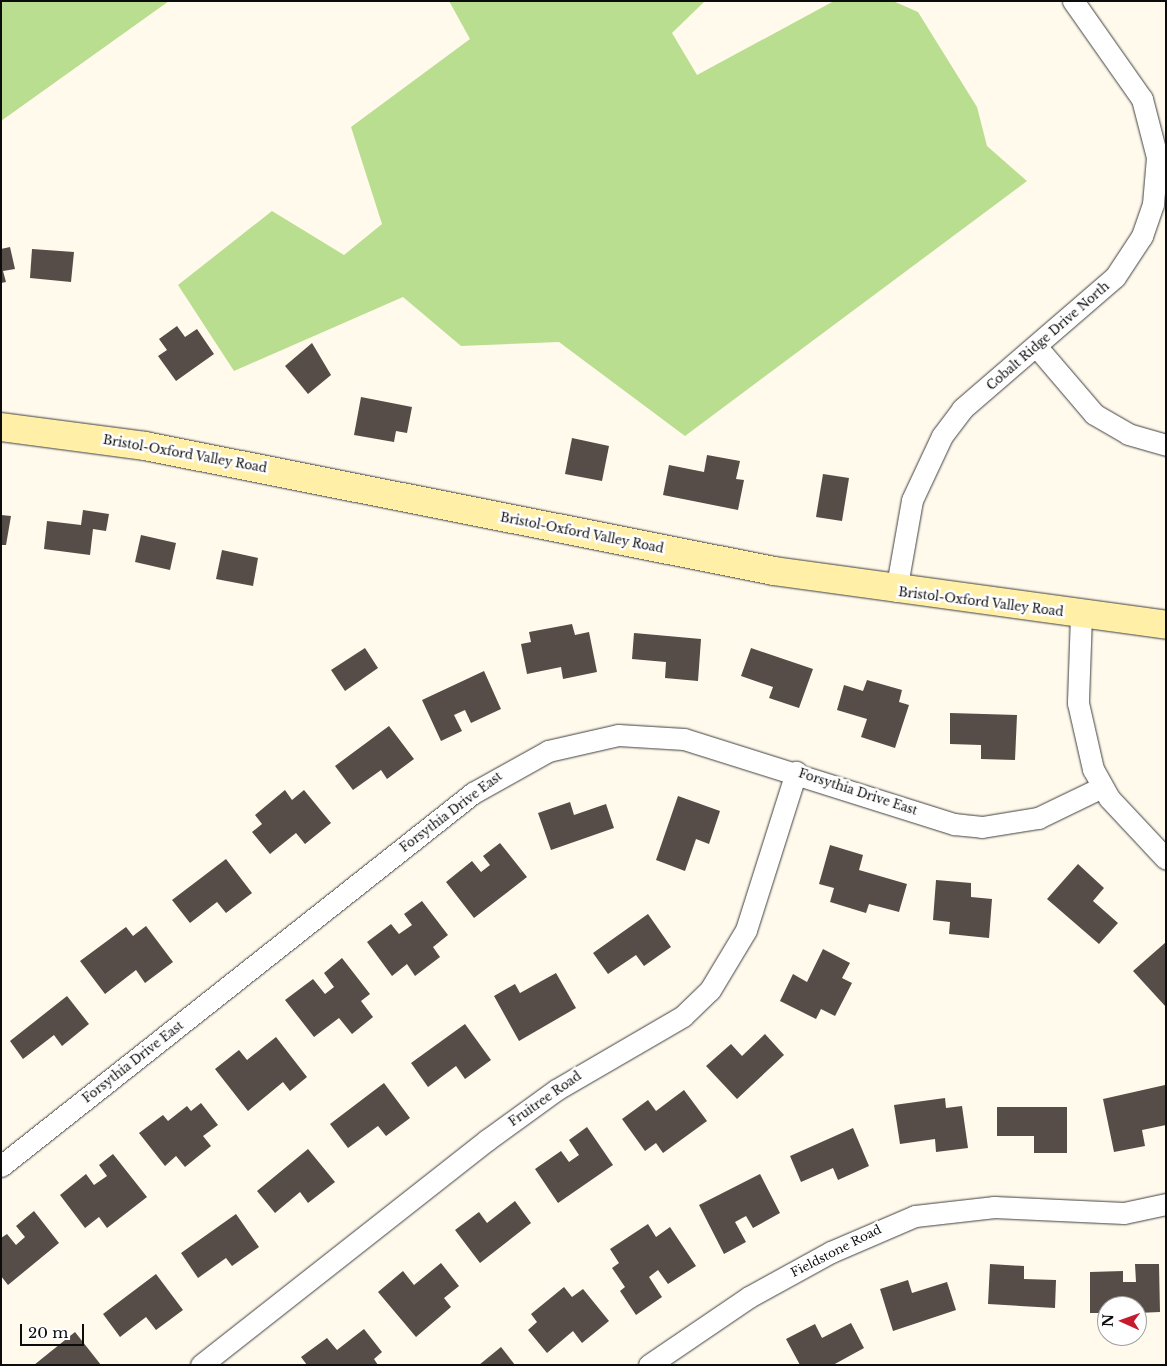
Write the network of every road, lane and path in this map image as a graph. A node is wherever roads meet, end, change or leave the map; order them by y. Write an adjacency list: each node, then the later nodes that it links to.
1 (1073, 1): 2 (street, Cobalt Ridge Drive North)
2 (1159, 205): 3 (street, Cobalt Ridge Drive North)
3 (1036, 346): 5 (street); 6 (street, Cobalt Ridge Drive North)
4 (1, 427): 6 (main road, Bristol-Oxford Valley Road)
5 (1166, 444)
6 (896, 591): 7 (main road, Bristol-Oxford Valley Road)
7 (1080, 615): 8 (main road, Bristol-Oxford Valley Road); 10 (street)
8 (1166, 625)
9 (796, 772): 10 (street, Forsythia Drive East); 12 (street, Forsythia Drive East); 14 (street, Fruitree Road)
10 (1102, 786): 11 (street)
11 (1166, 859)
12 (1, 1166)
13 (1166, 1204): 15 (street, Fieldstone Road)
14 (201, 1365)
15 (649, 1365)

